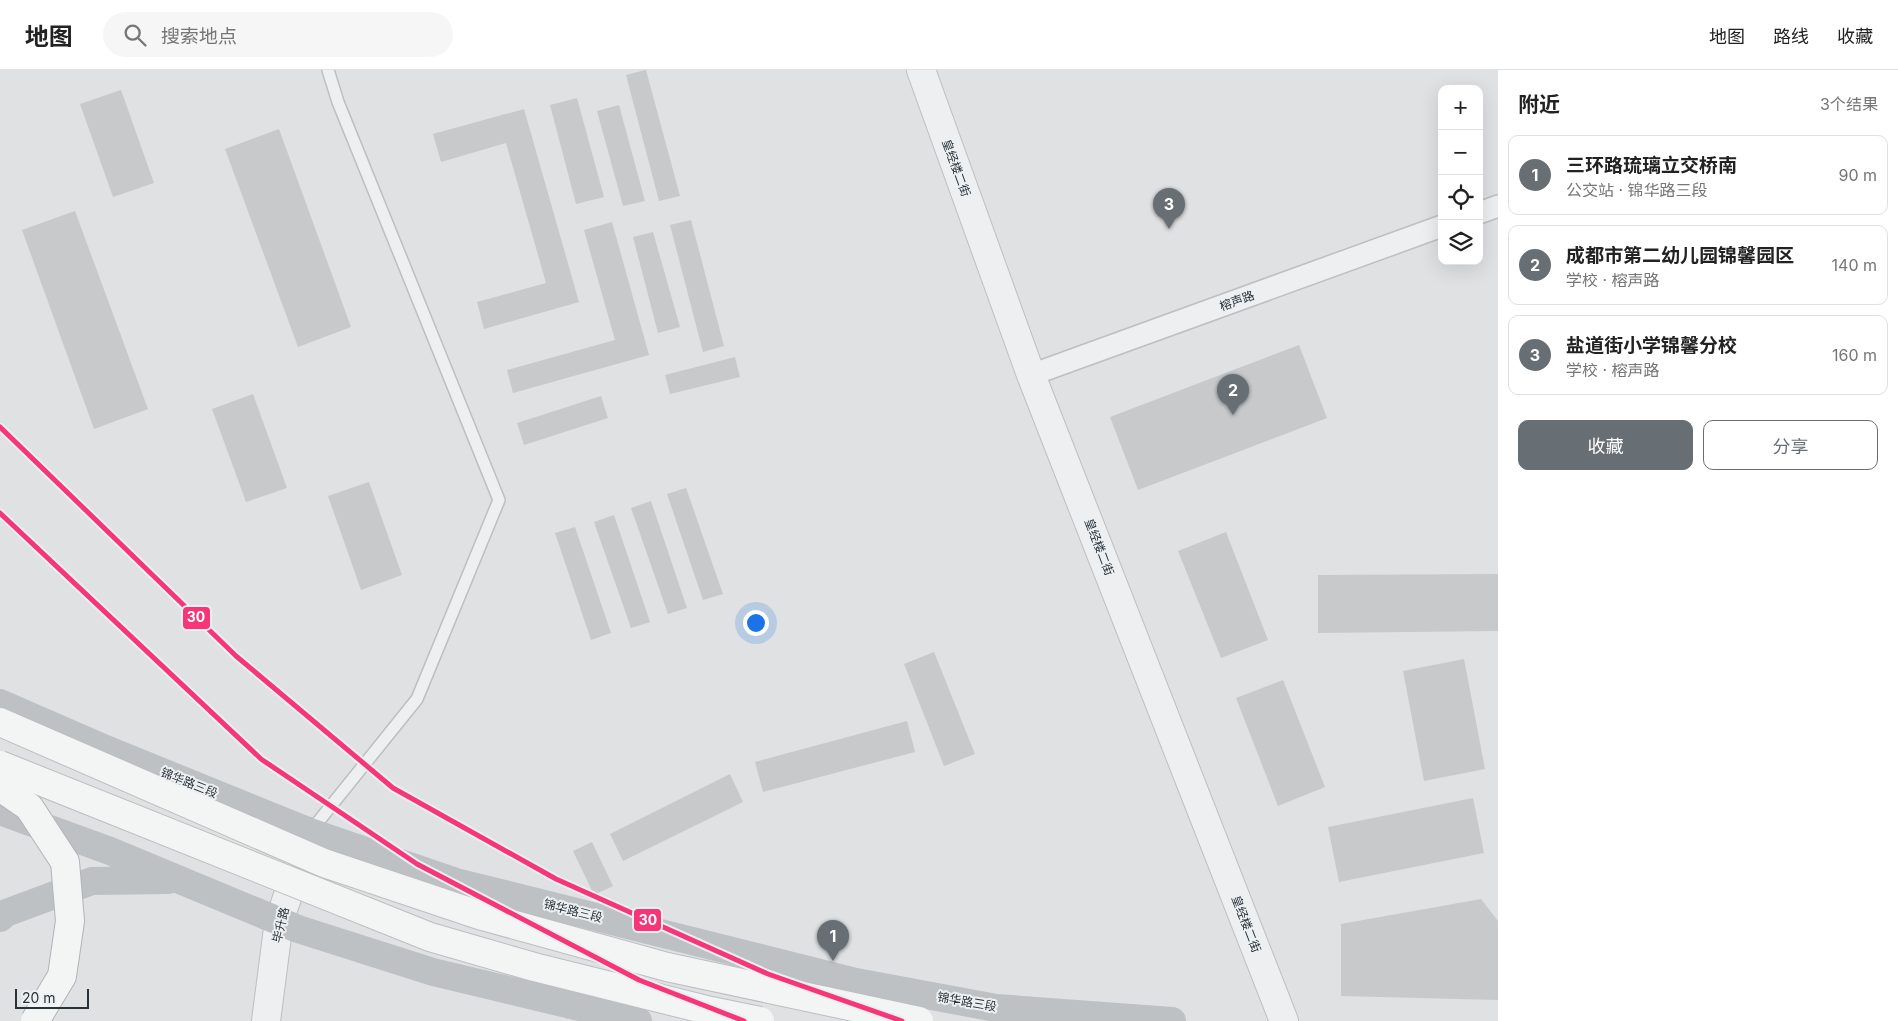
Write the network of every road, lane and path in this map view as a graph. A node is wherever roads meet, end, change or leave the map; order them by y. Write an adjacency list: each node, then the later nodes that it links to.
1 (328, 70): 12 (lane)
2 (921, 70): 6 (street, 皇经楼二街)
3 (1498, 206): 4 (street)
4 (1483, 212)
5 (1438, 227): 6 (street, 榕声路)
6 (1031, 375): 22 (street, 皇经楼二街)
7 (0, 703): 12 (main road, 锦华路三段)
8 (0, 722): 20 (main road, bridge)
9 (0, 765): 19 (main road, bridge)
10 (0, 787): 16 (main road, bridge)
11 (0, 811): 13 (main road)
12 (310, 832): 15 (street, 毕升路); 21 (main road, 锦华路三段)
13 (181, 880): 14 (main road); 15 (main road)
14 (0, 918)
15 (280, 921): 17 (street, 毕升路); 18 (main road)
16 (35, 1021)
17 (266, 1021)
18 (638, 1021)
19 (760, 1021)
20 (919, 1021)
21 (1172, 1021)
22 (1284, 1021)

